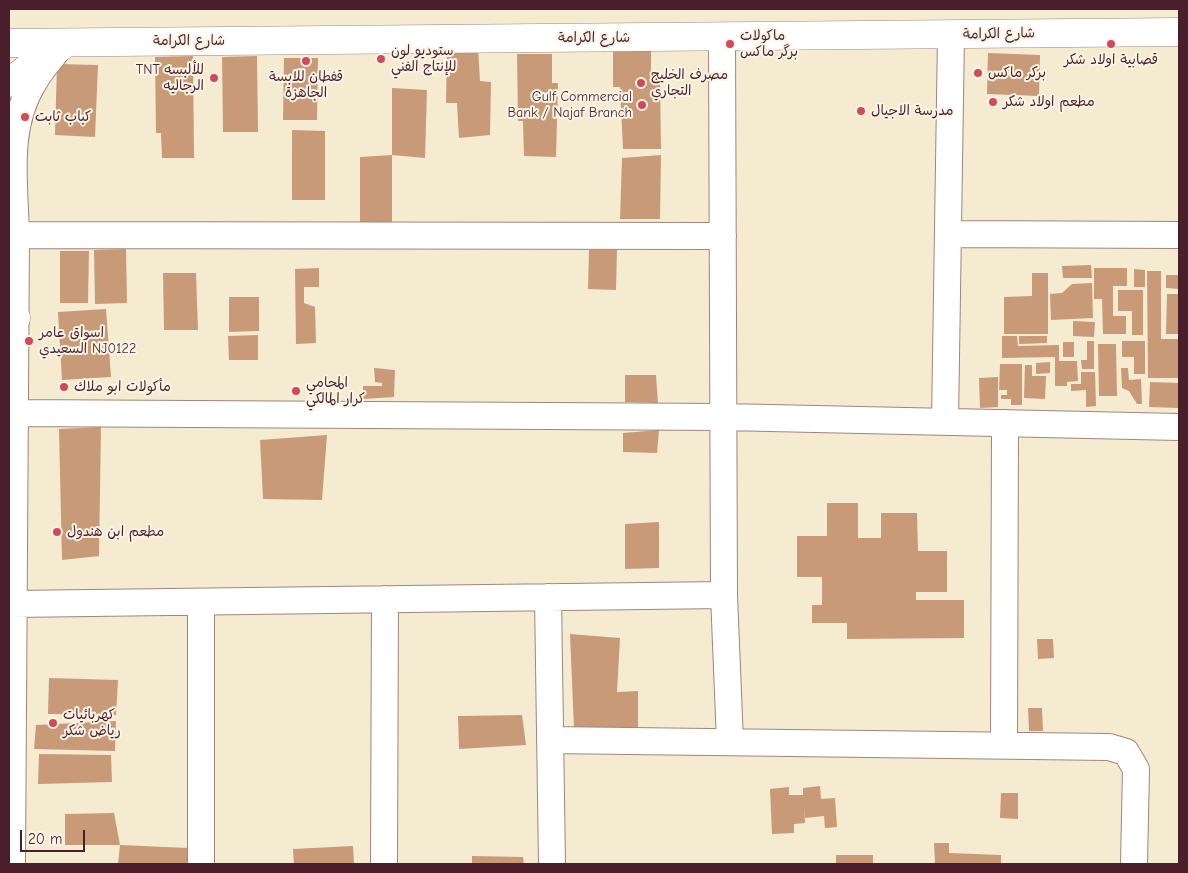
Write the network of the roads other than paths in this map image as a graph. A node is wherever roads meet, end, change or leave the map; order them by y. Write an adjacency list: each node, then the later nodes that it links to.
1 (1179, 32): 2 (main road, شارع الكرامة)
2 (952, 35): 3 (main road, شارع الكرامة); 7 (street)
3 (722, 37): 5 (main road, شارع الكرامة); 10 (street)
4 (9, 43): 5 (main road, شارع الكرامة)
5 (65, 45): 6 (main road); 8 (street)
6 (9, 83)
7 (950, 234): 9 (street); 14 (street)
8 (16, 235): 10 (street); 11 (street)
9 (1179, 235)
10 (723, 236): 13 (street)
11 (12, 318): 12 (street)
12 (14, 413): 13 (street); 21 (street)
13 (724, 418): 14 (street); 17 (street)
14 (945, 422): 15 (street)
15 (1005, 423): 16 (street); 24 (street)
16 (1179, 427)
17 (724, 595): 18 (street); 23 (street)
18 (548, 597): 19 (street); 22 (street)
19 (385, 600): 20 (street); 27 (street)
20 (202, 602): 21 (street); 26 (street)
21 (12, 604): 25 (street)
22 (550, 740): 23 (street); 28 (street)
23 (730, 742): 24 (street)
24 (1004, 745): 29 (street)
25 (12, 864)
26 (201, 864)
27 (384, 864)
28 (552, 864)
29 (1134, 864)

